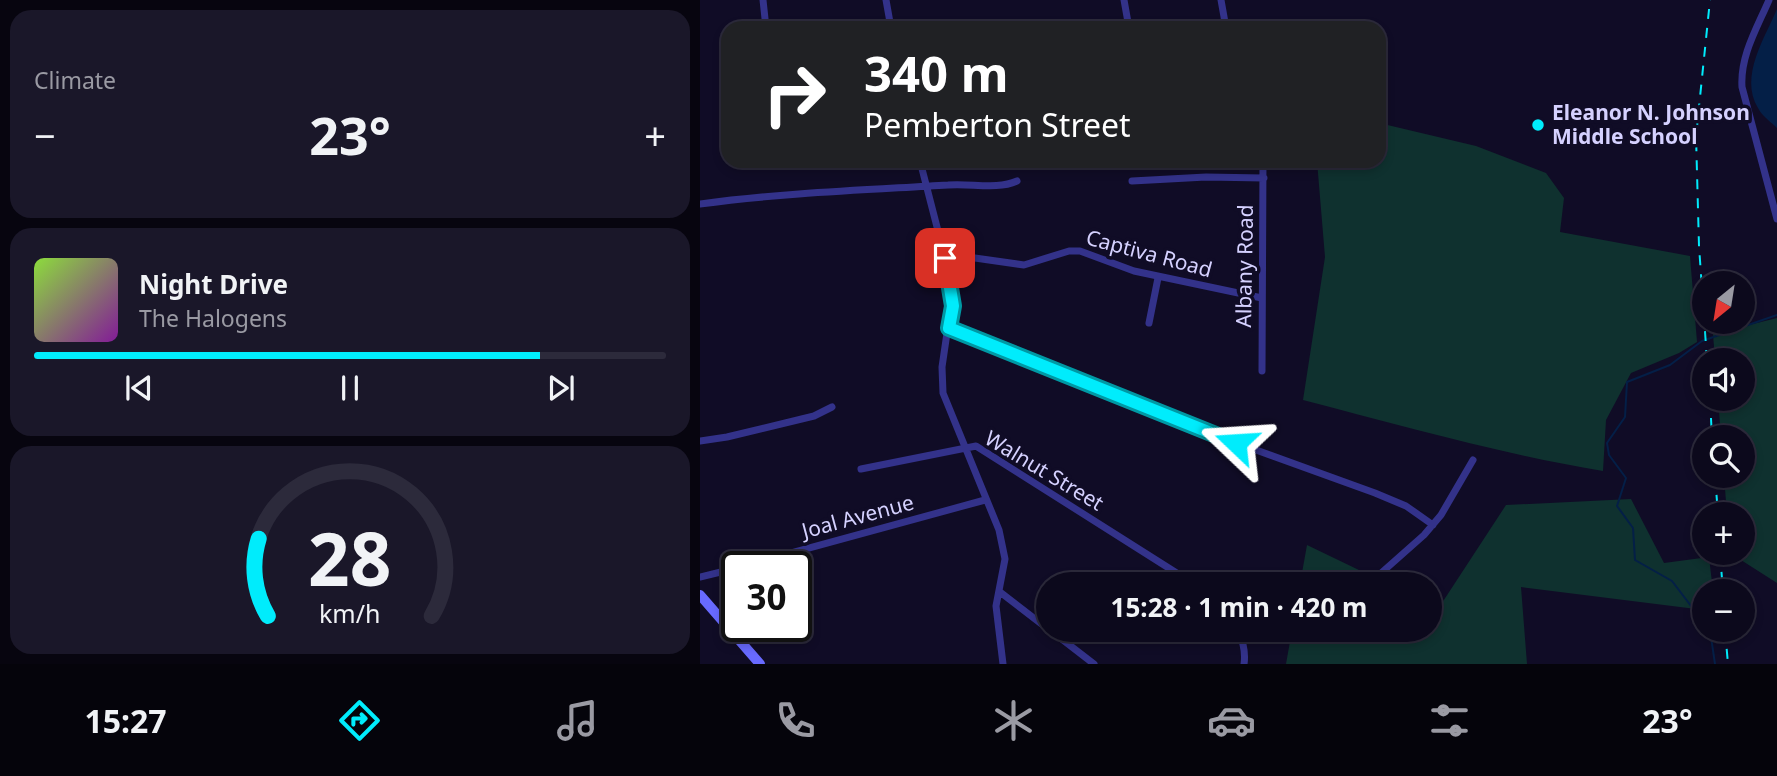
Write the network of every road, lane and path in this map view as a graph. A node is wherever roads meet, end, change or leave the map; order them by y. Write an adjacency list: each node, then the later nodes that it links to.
1 (763, 0): 6 (street)
2 (886, 0): 7 (street)
3 (1124, 0): 8 (street)
4 (1221, 0): 9 (street)
5 (1769, 0): 17 (street)
6 (765, 21)
7 (889, 21)
8 (1128, 21)
9 (1225, 21)
10 (922, 168): 15 (street)
11 (1263, 168): 12 (street, Albany Road)
12 (1264, 178): 14 (street); 20 (street, Albany Road)
13 (1017, 181): 15 (street)
14 (1132, 181)
15 (927, 186): 16 (street); 18 (street)
16 (700, 204)
17 (1777, 219)
18 (945, 258): 19 (street, Captiva Road); 22 (street)
19 (1158, 278): 20 (street, Captiva Road); 21 (street)
20 (1262, 298): 23 (street, Albany Road)
21 (1149, 323)
22 (949, 328): 26 (street); 30 (street)
23 (1262, 371)
24 (832, 407): 25 (street)
25 (700, 442)
26 (964, 447): 28 (street, Walnut Street); 29 (street); 33 (street, Walnut Street)
27 (1473, 460): 30 (street)
28 (861, 469)
29 (985, 500): 31 (street, Joal Avenue); 36 (street)
30 (1433, 525): 34 (street)
31 (797, 551)
32 (721, 571): 35 (street, Joal Avenue)
33 (1175, 572)
34 (1382, 572)
35 (700, 577)
36 (1000, 592): 38 (street); 42 (street)
37 (700, 595): 41 (street)
38 (1036, 619)
39 (1066, 642): 43 (street)
40 (1243, 642): 44 (street)
41 (760, 664)
42 (1003, 664)
43 (1094, 664)
44 (1244, 664)

